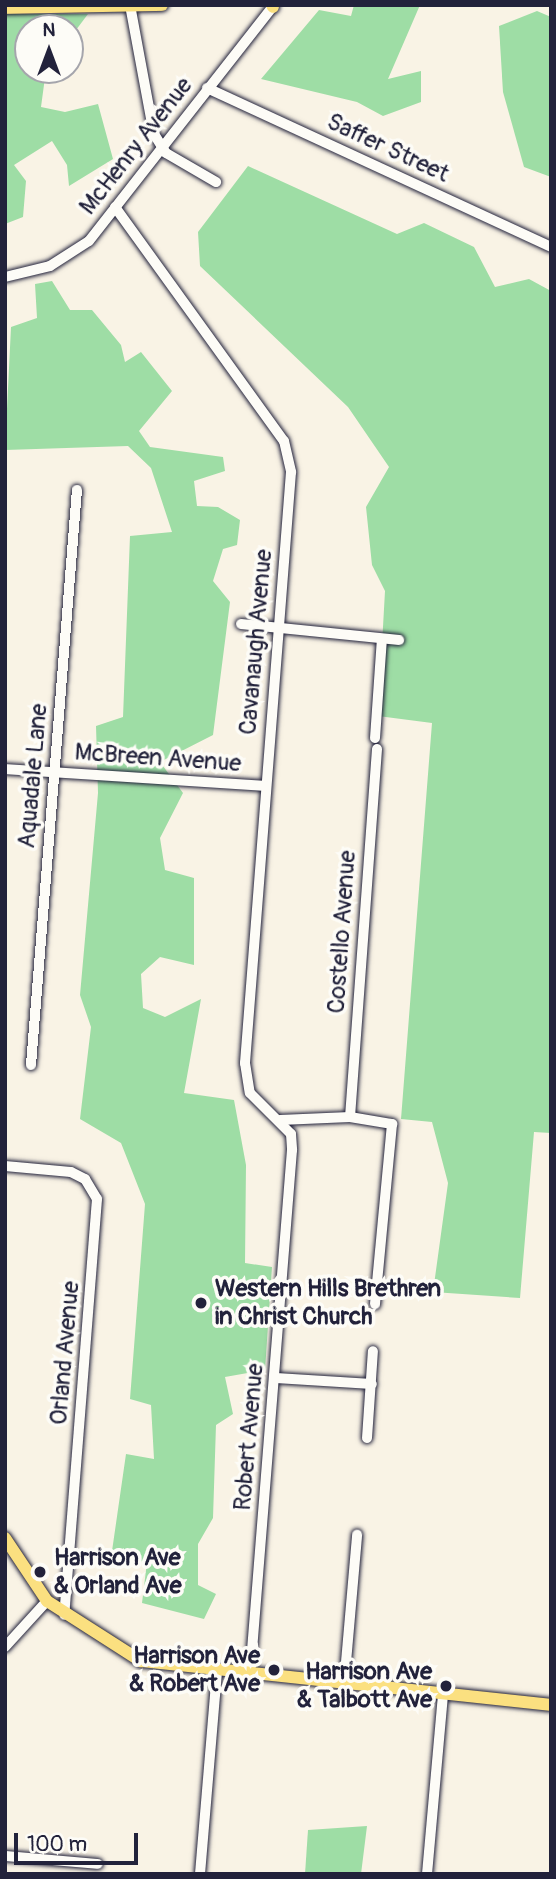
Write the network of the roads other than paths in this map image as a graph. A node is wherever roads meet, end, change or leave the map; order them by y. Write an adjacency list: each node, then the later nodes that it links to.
1 (162, 5): 3 (main road)
2 (273, 6): 5 (street, McHenry Avenue)
3 (131, 7): 4 (main road); 6 (street)
4 (5, 8)
5 (208, 88): 6 (street, McHenry Avenue); 9 (street, Saffer Street)
6 (159, 145): 7 (street); 8 (street, McHenry Avenue)
7 (216, 182)
8 (115, 207): 10 (street, McHenry Avenue); 13 (street, Cavanaugh Avenue)
9 (551, 247)
10 (5, 276)
11 (77, 490): 19 (street, Aquadale Lane)
12 (242, 624): 13 (street)
13 (278, 627): 14 (street); 20 (street, Cavanaugh Avenue)
14 (382, 639): 15 (street); 16 (street)
15 (399, 640)
16 (375, 738)
17 (377, 749): 22 (street, Costello Avenue)
18 (5, 769): 19 (street, McBreen Avenue)
19 (55, 773): 20 (street, McBreen Avenue); 21 (street, Aquadale Lane)
20 (265, 786): 23 (street, Cavanaugh Avenue)
21 (32, 1065)
22 (350, 1117): 23 (street); 25 (street)
23 (280, 1120): 27 (street, Robert Avenue)
24 (5, 1166): 33 (street, Orland Avenue)
25 (375, 1304)
26 (373, 1351): 28 (street)
27 (276, 1378): 28 (street); 36 (street, Robert Avenue)
28 (372, 1384): 29 (street)
29 (366, 1438)
30 (357, 1535): 37 (street)
31 (5, 1538): 32 (main road)
32 (47, 1601): 33 (main road); 34 (street)
33 (64, 1616): 35 (main road)
34 (5, 1647)
35 (217, 1674): 36 (main road); 42 (street)
36 (250, 1676): 37 (main road)
37 (344, 1685): 38 (main road)
38 (443, 1695): 39 (main road); 43 (street)
39 (551, 1705)
40 (5, 1856): 41 (street)
41 (98, 1864)
42 (200, 1874)
43 (427, 1874)

